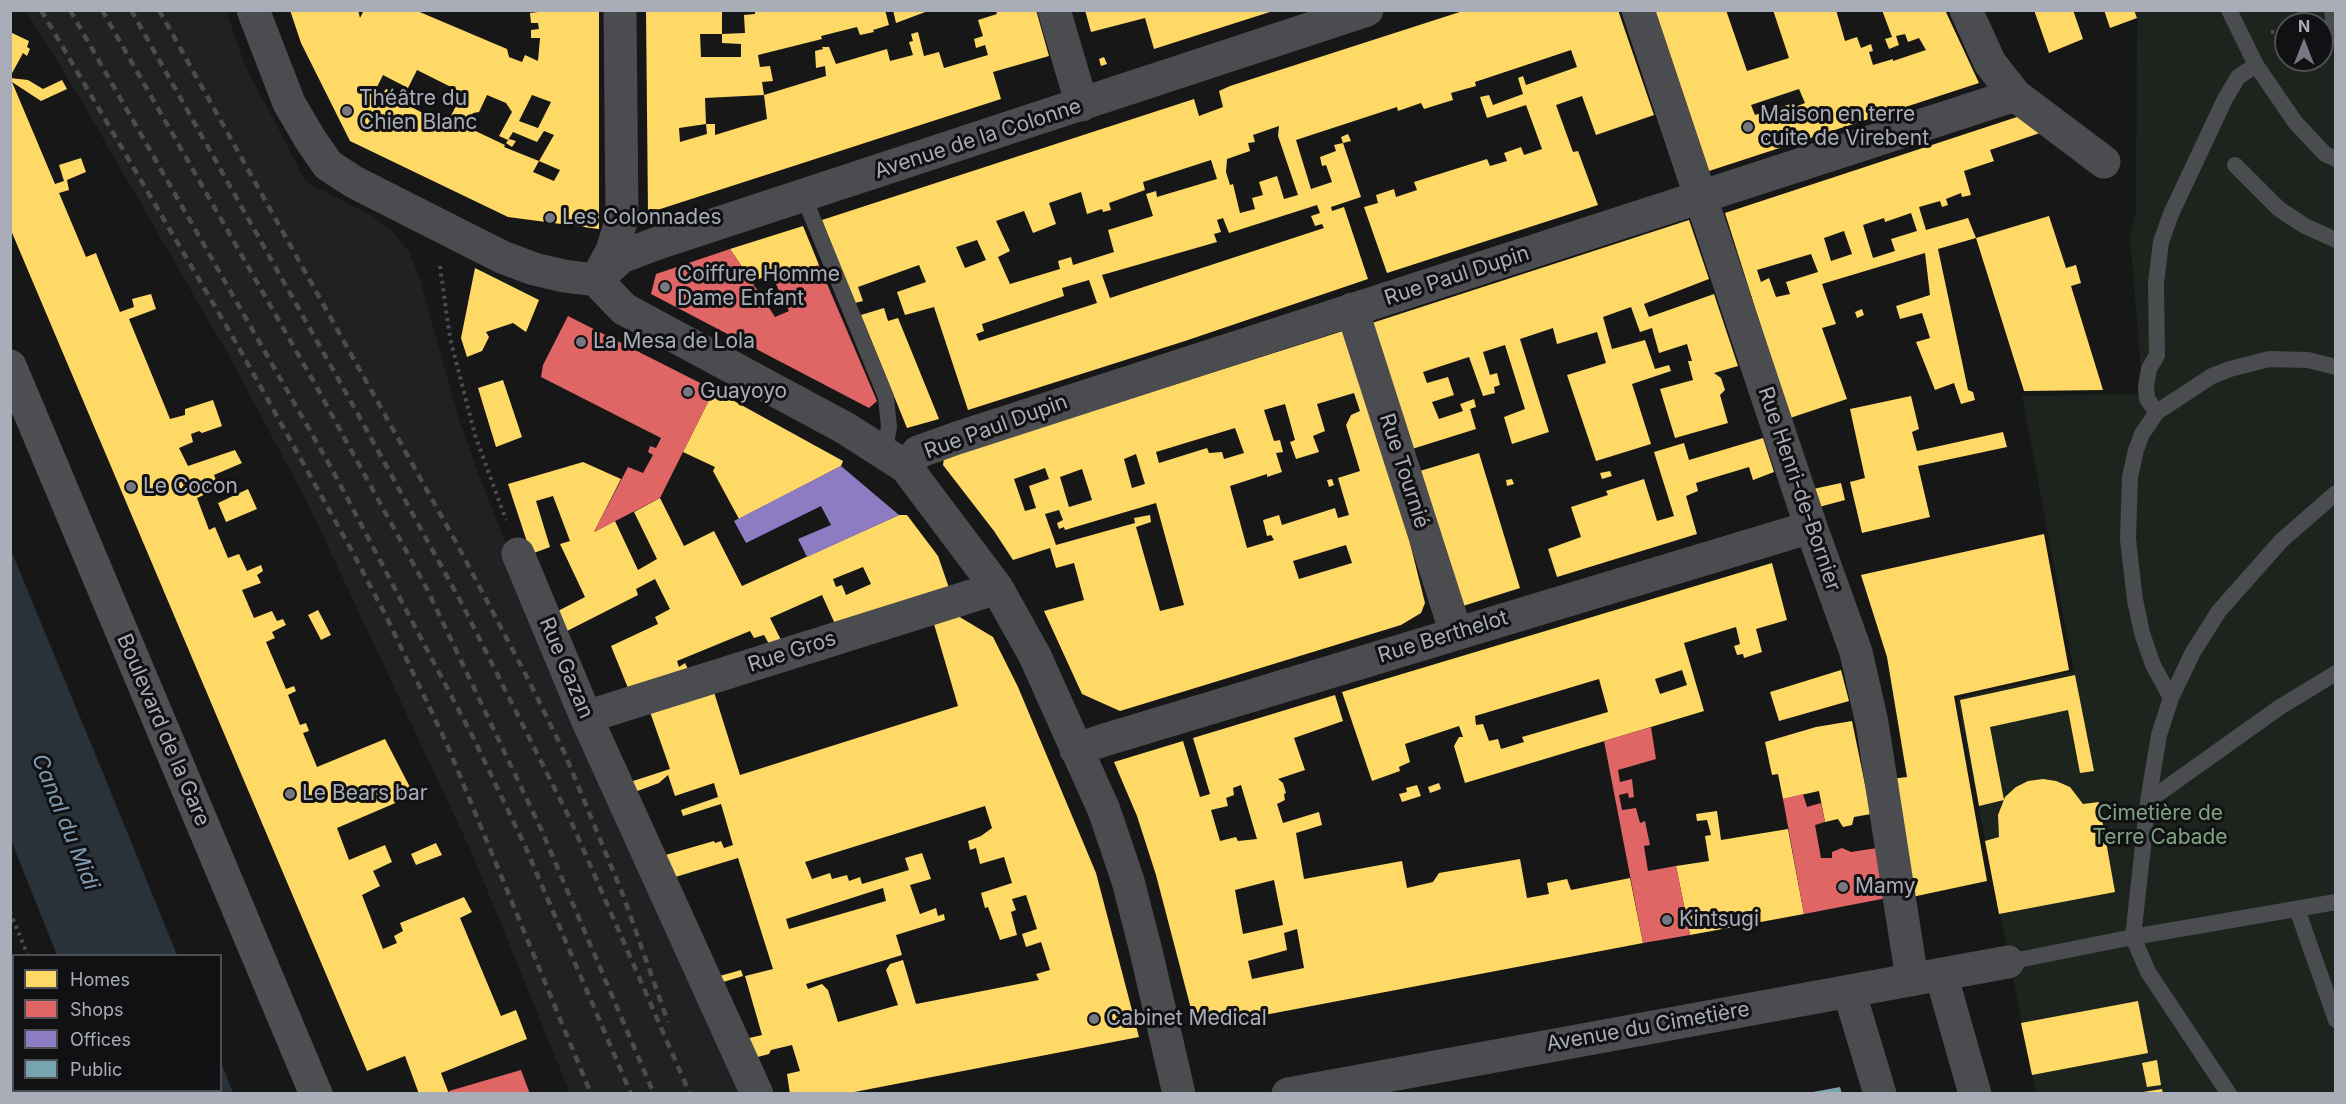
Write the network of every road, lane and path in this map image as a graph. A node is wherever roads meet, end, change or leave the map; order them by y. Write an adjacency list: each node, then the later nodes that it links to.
1 (253, 10): 16 (street)
2 (620, 10): 18 (street)
3 (1054, 10): 10 (street)
4 (1367, 10): 10 (street, Avenue de la Colonne)
5 (1638, 10): 15 (street, Rue Henri-de-Bornier)
6 (1966, 10): 9 (street)
7 (2229, 10): 8 (lane)
8 (2256, 65): 11 (lane); 22 (lane)
9 (2015, 95): 12 (street); 15 (street, Rue Paul Dupin)
10 (1082, 105): 14 (street, Avenue de la Colonne)
11 (2336, 159)
12 (2104, 162)
13 (2235, 165): 17 (lane)
14 (802, 195): 18 (street, Avenue de la Colonne); 23 (lane)
15 (1701, 197): 19 (street, Rue Paul Dupin); 25 (street, Rue Henri-de-Bornier)
16 (434, 223): 18 (street); 26 (path)
17 (2336, 240)
18 (596, 280): 23 (street)
19 (1352, 309): 23 (street, Rue Paul Dupin); 28 (street, Rue Tournié)
20 (10, 366): 43 (main road, Boulevard de la Gare)
21 (2336, 367): 22 (lane)
22 (2157, 412): 30 (lane)
23 (895, 461): 27 (street)
24 (2336, 493): 30 (lane)
25 (1811, 526): 28 (street, Rue Berthelot); 40 (street, Rue Henri-de-Bornier)
26 (518, 554): 31 (street, Rue Gazan)
27 (997, 588): 31 (street, Rue Gros); 32 (street)
28 (1456, 633): 32 (street, Rue Berthelot)
29 (2336, 673): 33 (lane)
30 (2171, 698): 33 (lane)
31 (586, 717): 44 (street, Rue Gazan)
32 (1076, 750): 45 (street)
33 (2148, 801): 37 (lane)
34 (2336, 902): 35 (lane)
35 (2297, 909): 37 (lane); 42 (lane)
36 (10, 912): 38 (path)
37 (2133, 937): 39 (lane); 49 (lane)
38 (27, 954)
39 (2008, 962): 40 (street, Avenue du Cimetière)
40 (1927, 977): 41 (street, Avenue du Cimetière); 48 (street, Rue Henri-de-Bornier)
41 (1849, 991): 46 (street, Avenue du Cimetière); 47 (street)
42 (2336, 1020)
43 (316, 1094)
44 (757, 1094)
45 (1179, 1094)
46 (1288, 1094)
47 (1880, 1094)
48 (1975, 1094)
49 (2229, 1094)

